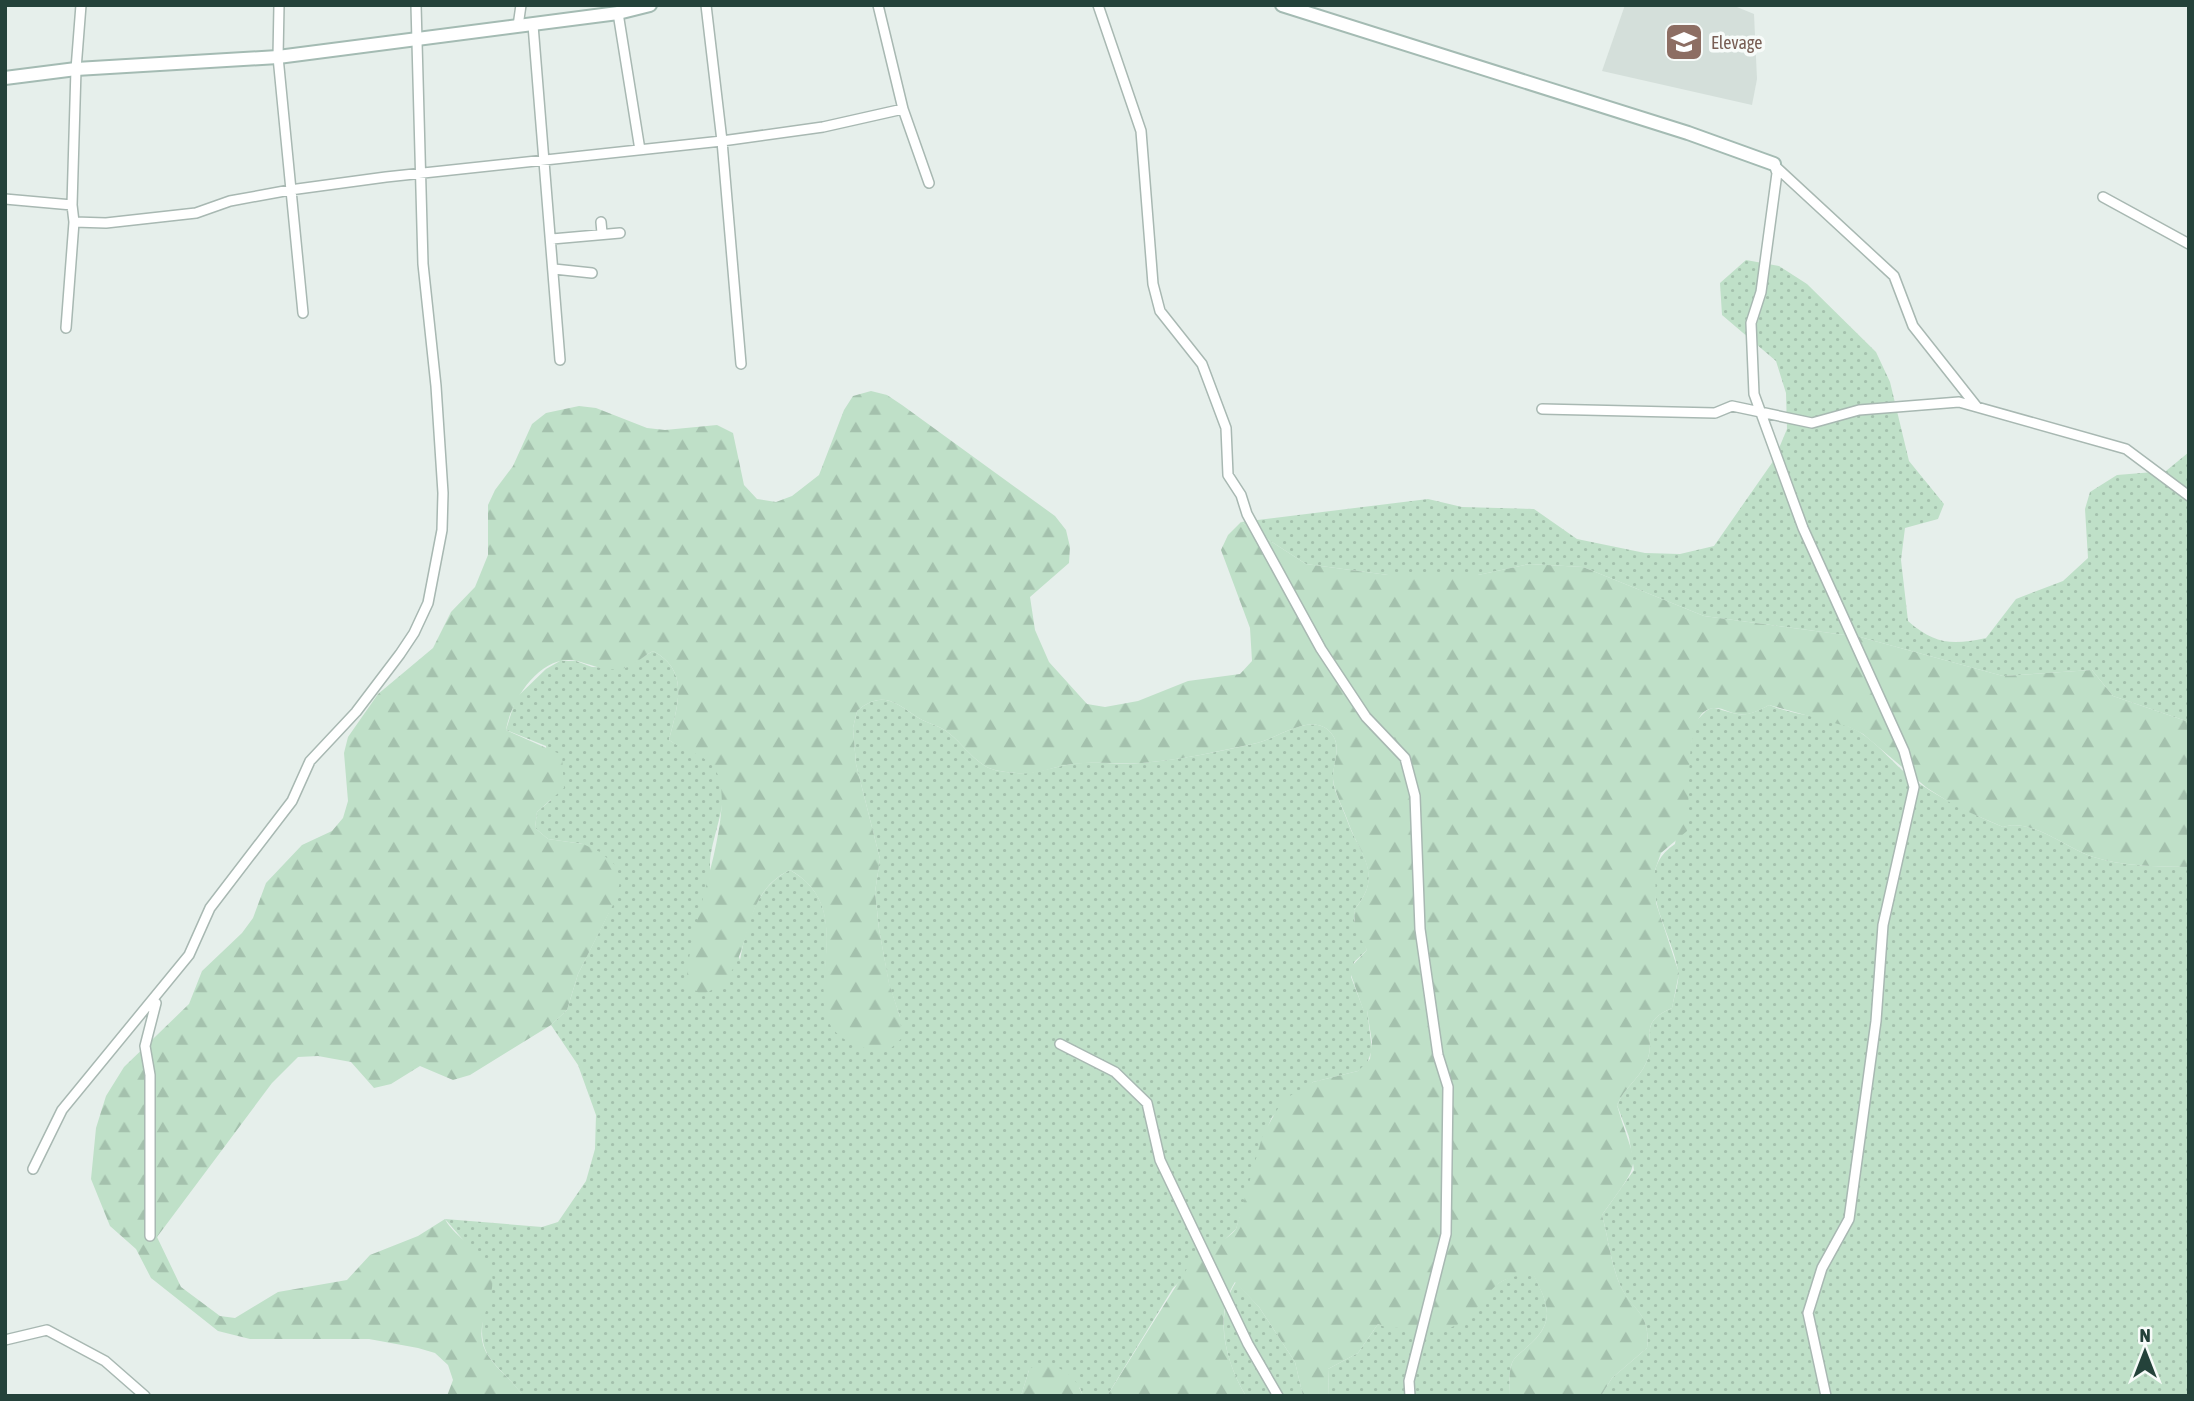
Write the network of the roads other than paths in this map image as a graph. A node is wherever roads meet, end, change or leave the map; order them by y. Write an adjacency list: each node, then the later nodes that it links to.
1 (81, 5): 15 (street)
2 (279, 5): 14 (street)
3 (416, 5): 13 (street)
4 (521, 5): 12 (street)
5 (650, 5): 10 (street)
6 (706, 5): 18 (street)
7 (878, 5): 17 (street)
8 (1098, 5): 51 (street)
9 (1282, 5): 21 (street)
10 (618, 13): 11 (street); 19 (street)
11 (533, 25): 12 (street); 20 (street)
12 (518, 26): 13 (street)
13 (418, 40): 14 (street); 22 (street)
14 (278, 57): 15 (street); 24 (street)
15 (76, 69): 16 (street); 27 (street)
16 (5, 78)
17 (903, 109): 18 (street); 23 (street)
18 (722, 141): 19 (street); 39 (street)
19 (640, 150): 20 (street)
20 (546, 159): 22 (street); 32 (street)
21 (1774, 164): 40 (street); 42 (street)
22 (422, 173): 24 (street); 44 (street)
23 (929, 183)
24 (290, 190): 28 (street); 36 (street)
25 (2103, 197): 33 (street)
26 (5, 199): 27 (street)
27 (72, 205): 28 (street)
28 (74, 222): 37 (street)
29 (601, 222): 30 (street)
30 (602, 233): 31 (street); 32 (street)
31 (620, 233)
32 (552, 239): 34 (street)
33 (2189, 244)
34 (554, 269): 35 (street); 38 (street)
35 (592, 273)
36 (303, 313)
37 (66, 328)
38 (560, 360)
39 (741, 364)
40 (1978, 408): 42 (street); 43 (street)
41 (1542, 409): 42 (street)
42 (1760, 412): 52 (street)
43 (2189, 496)
44 (157, 998): 46 (street); 47 (street)
45 (1060, 1044): 50 (street)
46 (33, 1169)
47 (150, 1236)
48 (5, 1340): 49 (street)
49 (145, 1396)
50 (1278, 1396)
51 (1410, 1396)
52 (1826, 1396)

